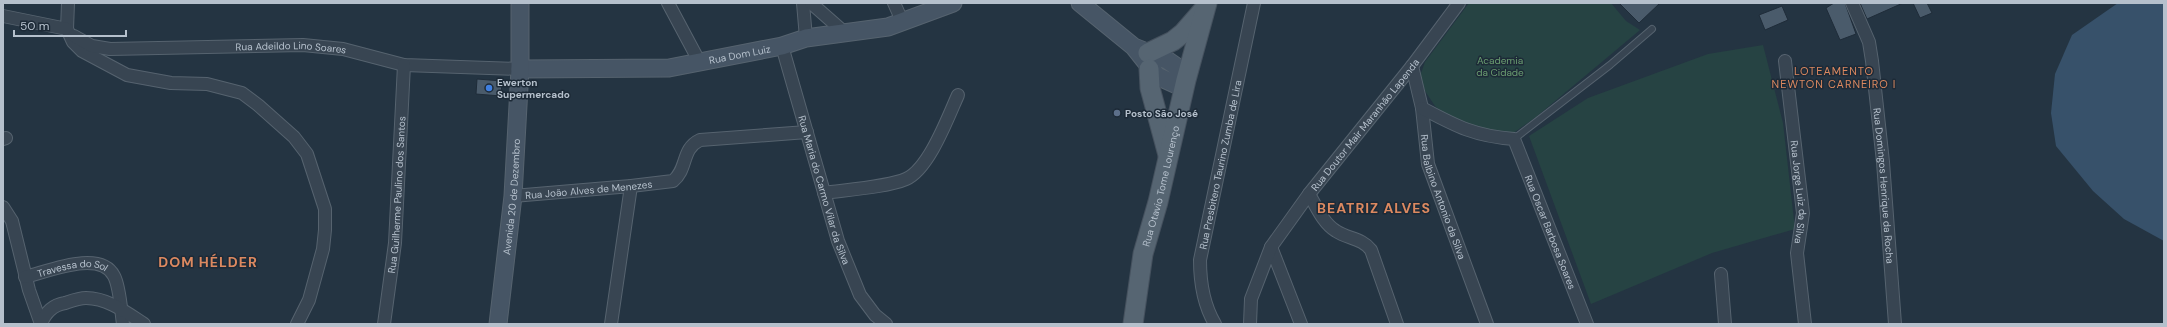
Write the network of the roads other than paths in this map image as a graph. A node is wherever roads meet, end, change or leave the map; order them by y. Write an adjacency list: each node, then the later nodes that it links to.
1 (68, 3): 15 (street)
2 (520, 3): 25 (street, Avenida 20 de Dezembro)
3 (668, 3): 21 (street)
4 (803, 3): 18 (street)
5 (811, 3): 17 (street)
6 (894, 3): 14 (street)
7 (953, 3): 14 (street, Rua Dom Luiz)
8 (1080, 3): 20 (street)
9 (1254, 3): 50 (street, Rua Presbitero Taurino Zumba de Lira)
10 (1459, 3): 24 (street, Rua Doutor Mair Maranhão Lapenda)
11 (1852, 3): 58 (street, Rua Domingos Henrique da Rocha)
12 (1206, 5): 20 (main road); 26 (main road, Rua Otavio Tome Lourenço)
13 (3, 16): 15 (street)
14 (903, 23): 17 (street, Rua Dom Luiz)
15 (67, 28): 23 (street, Rua Adeildo Lino Soares); 44 (street)
16 (1652, 29): 30 (lane)
17 (845, 33): 18 (street, Rua Dom Luiz)
18 (806, 38): 19 (street, Rua Dom Luiz)
19 (782, 46): 21 (street, Rua Dom Luiz); 29 (street, Rua Maria do Carmo Vilar da Silva)
20 (1143, 56): 26 (street); 31 (main road)
21 (699, 61): 25 (street, Rua Dom Luiz)
22 (1784, 61): 57 (street, Rua Jorge Luiz da Silva)
23 (404, 65): 25 (street, Rua Adeildo Lino Soares); 45 (street, Rua Guilherme Paulino dos Santos)
24 (1412, 66): 28 (street, Rua Balbino Antonio da Silva); 34 (street, Rua Doutor Mair Maranhão Lapenda)
25 (520, 69): 35 (street, Avenida 20 de Dezembro)
26 (1186, 80): 31 (main road, Rua Otavio Tome Lourenço)
27 (958, 95): 33 (street)
28 (1422, 108): 30 (street); 54 (street, Rua Balbino Antonio da Silva)
29 (807, 132): 32 (street, Rua João Alves de Menezes); 33 (street, Rua Maria do Carmo Vilar da Silva)
30 (1514, 139): 55 (street, Rua Oscar Barbosa Soares)
31 (1169, 159): 49 (main road, Rua Otavio Tome Lourenço)
32 (631, 186): 35 (street, Rua João Alves de Menezes); 47 (street)
33 (824, 193): 48 (street, Rua Maria do Carmo Vilar da Silva)
34 (1309, 194): 37 (street, Rua Doutor Mair Maranhão Lapenda); 53 (street)
35 (513, 196): 46 (street, Avenida 20 de Dezembro)
36 (3, 207): 39 (street)
37 (1271, 247): 51 (street, Rua Doutor Mair Maranhão Lapenda); 52 (street)
38 (1721, 274): 56 (street)
39 (25, 277): 40 (street, Travessa do Sol); 41 (street)
40 (120, 308): 41 (street); 42 (street, Travessa do Sol); 43 (street)
41 (41, 324)
42 (123, 324)
43 (144, 324)
44 (296, 324)
45 (384, 324)
46 (498, 324)
47 (611, 324)
48 (886, 324)
49 (1133, 324)
50 (1215, 324)
51 (1250, 324)
52 (1301, 324)
53 (1397, 324)
54 (1486, 324)
55 (1587, 324)
56 (1725, 324)
57 (1805, 324)
58 (1895, 324)

